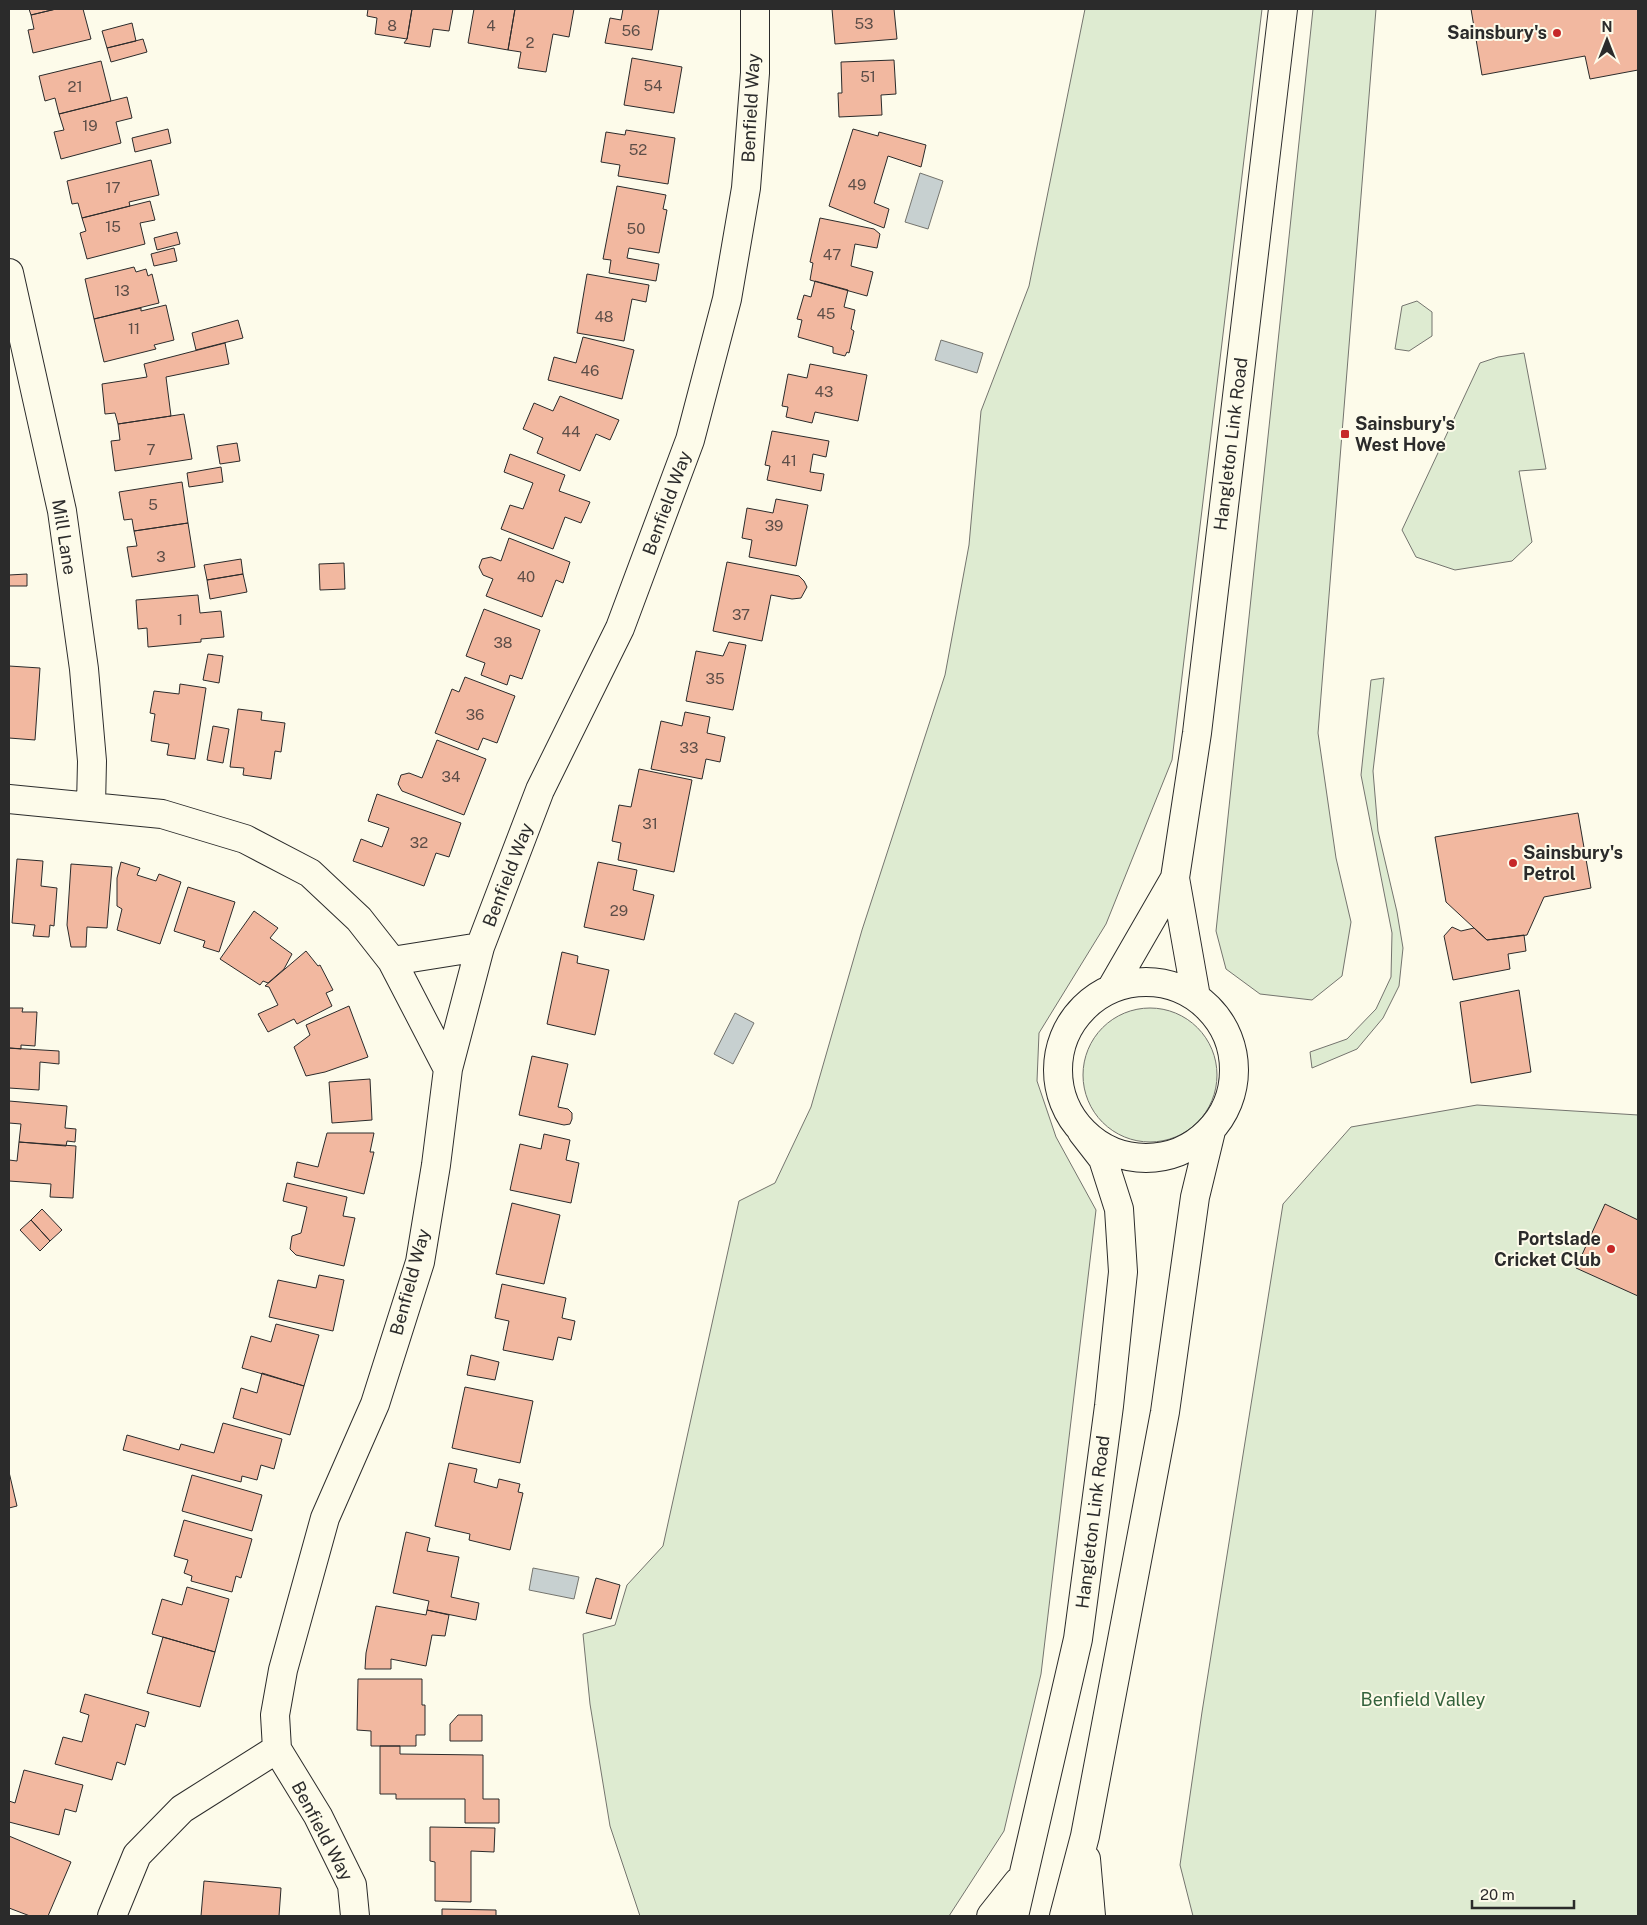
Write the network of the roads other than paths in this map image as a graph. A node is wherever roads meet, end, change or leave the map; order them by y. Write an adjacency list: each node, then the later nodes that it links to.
1 (755, 9): 7 (main road, Benfield Way)
2 (1283, 9): 6 (main road, Hangleton Link Road)
3 (9, 273): 5 (main road, Mill Lane)
4 (9, 799): 5 (main road)
5 (91, 806): 8 (main road)
6 (1175, 878): 9 (main road, Hangleton Link Road); 10 (main road, Hangleton Link Road)
7 (480, 947): 8 (main road); 11 (main road, Benfield Way)
8 (392, 961): 11 (main road)
9 (1111, 989): 10 (main road); 13 (main road)
10 (1196, 997): 12 (main road)
11 (448, 1069): 14 (main road, Benfield Way)
12 (1211, 1131): 13 (main road); 15 (main road)
13 (1082, 1132): 16 (main road, Hangleton Link Road)
14 (277, 1749): 17 (main road); 18 (main road, Benfield Way)
15 (1084, 1836): 21 (main road); 22 (main road)
16 (1025, 1873): 19 (main road); 20 (main road, Hangleton Link Road)
17 (112, 1916)
18 (355, 1916)
19 (991, 1916)
20 (1014, 1916)
21 (1064, 1916)
22 (1091, 1916)

